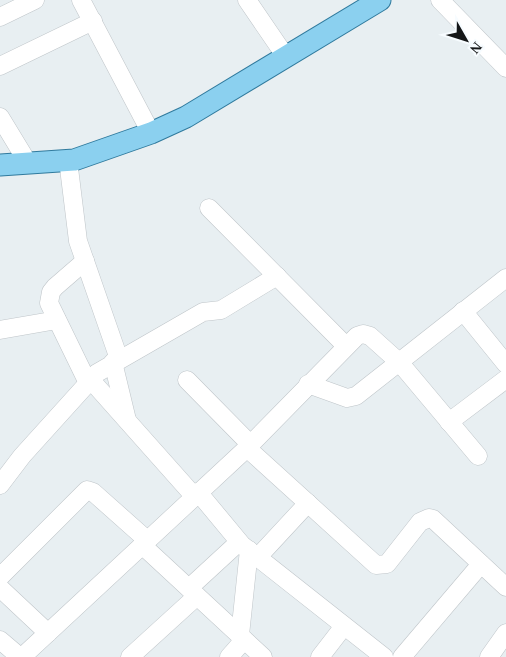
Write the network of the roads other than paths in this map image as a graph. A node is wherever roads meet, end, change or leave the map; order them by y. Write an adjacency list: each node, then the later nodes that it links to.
1 (35, 0): 6 (street)
2 (247, 0): 8 (street)
3 (380, 0): 8 (main road)
4 (440, 0): 9 (street)
5 (85, 1): 7 (street)
6 (0, 17)
7 (93, 21): 10 (street); 12 (street)
8 (286, 57): 12 (main road)
9 (504, 64)
10 (0, 66)
11 (0, 117): 14 (street)
12 (159, 130): 13 (main road)
13 (68, 160): 14 (main road); 17 (street)
14 (28, 163): 15 (main road)
15 (0, 165)
16 (209, 208): 18 (street)
17 (85, 262): 21 (street); 24 (street)
18 (277, 276): 23 (street); 24 (street)
19 (506, 278): 20 (street)
20 (463, 311): 25 (street); 26 (street)
21 (57, 320): 22 (street); 28 (street)
22 (0, 330)
23 (346, 346): 25 (street); 30 (street)
24 (116, 360): 28 (street); 32 (street)
25 (402, 360): 30 (street); 31 (street)
26 (506, 364)
27 (506, 379): 31 (street)
28 (89, 380): 32 (street); 35 (street)
29 (187, 380): 33 (street)
30 (308, 384): 33 (street)
31 (454, 417): 34 (street)
32 (128, 423): 36 (street)
33 (248, 446): 36 (street); 37 (street)
34 (478, 456)
35 (0, 484)
36 (196, 494): 38 (street); 39 (street)
37 (308, 504): 39 (street); 40 (street)
38 (145, 542): 41 (street); 44 (street); 46 (street)
39 (249, 550): 44 (street); 45 (street); 48 (street)
40 (481, 564): 42 (street); 56 (street)
41 (0, 577)
42 (506, 587)
43 (0, 588): 46 (street)
44 (193, 592): 48 (street); 51 (street)
45 (344, 626): 54 (street); 55 (street)
46 (48, 633): 50 (street)
47 (506, 633): 57 (street)
48 (242, 638): 52 (street); 53 (street)
49 (0, 640): 50 (street)
50 (21, 657)
51 (130, 657)
52 (229, 657)
53 (263, 657)
54 (320, 657)
55 (384, 657)
56 (402, 657)
57 (489, 657)

